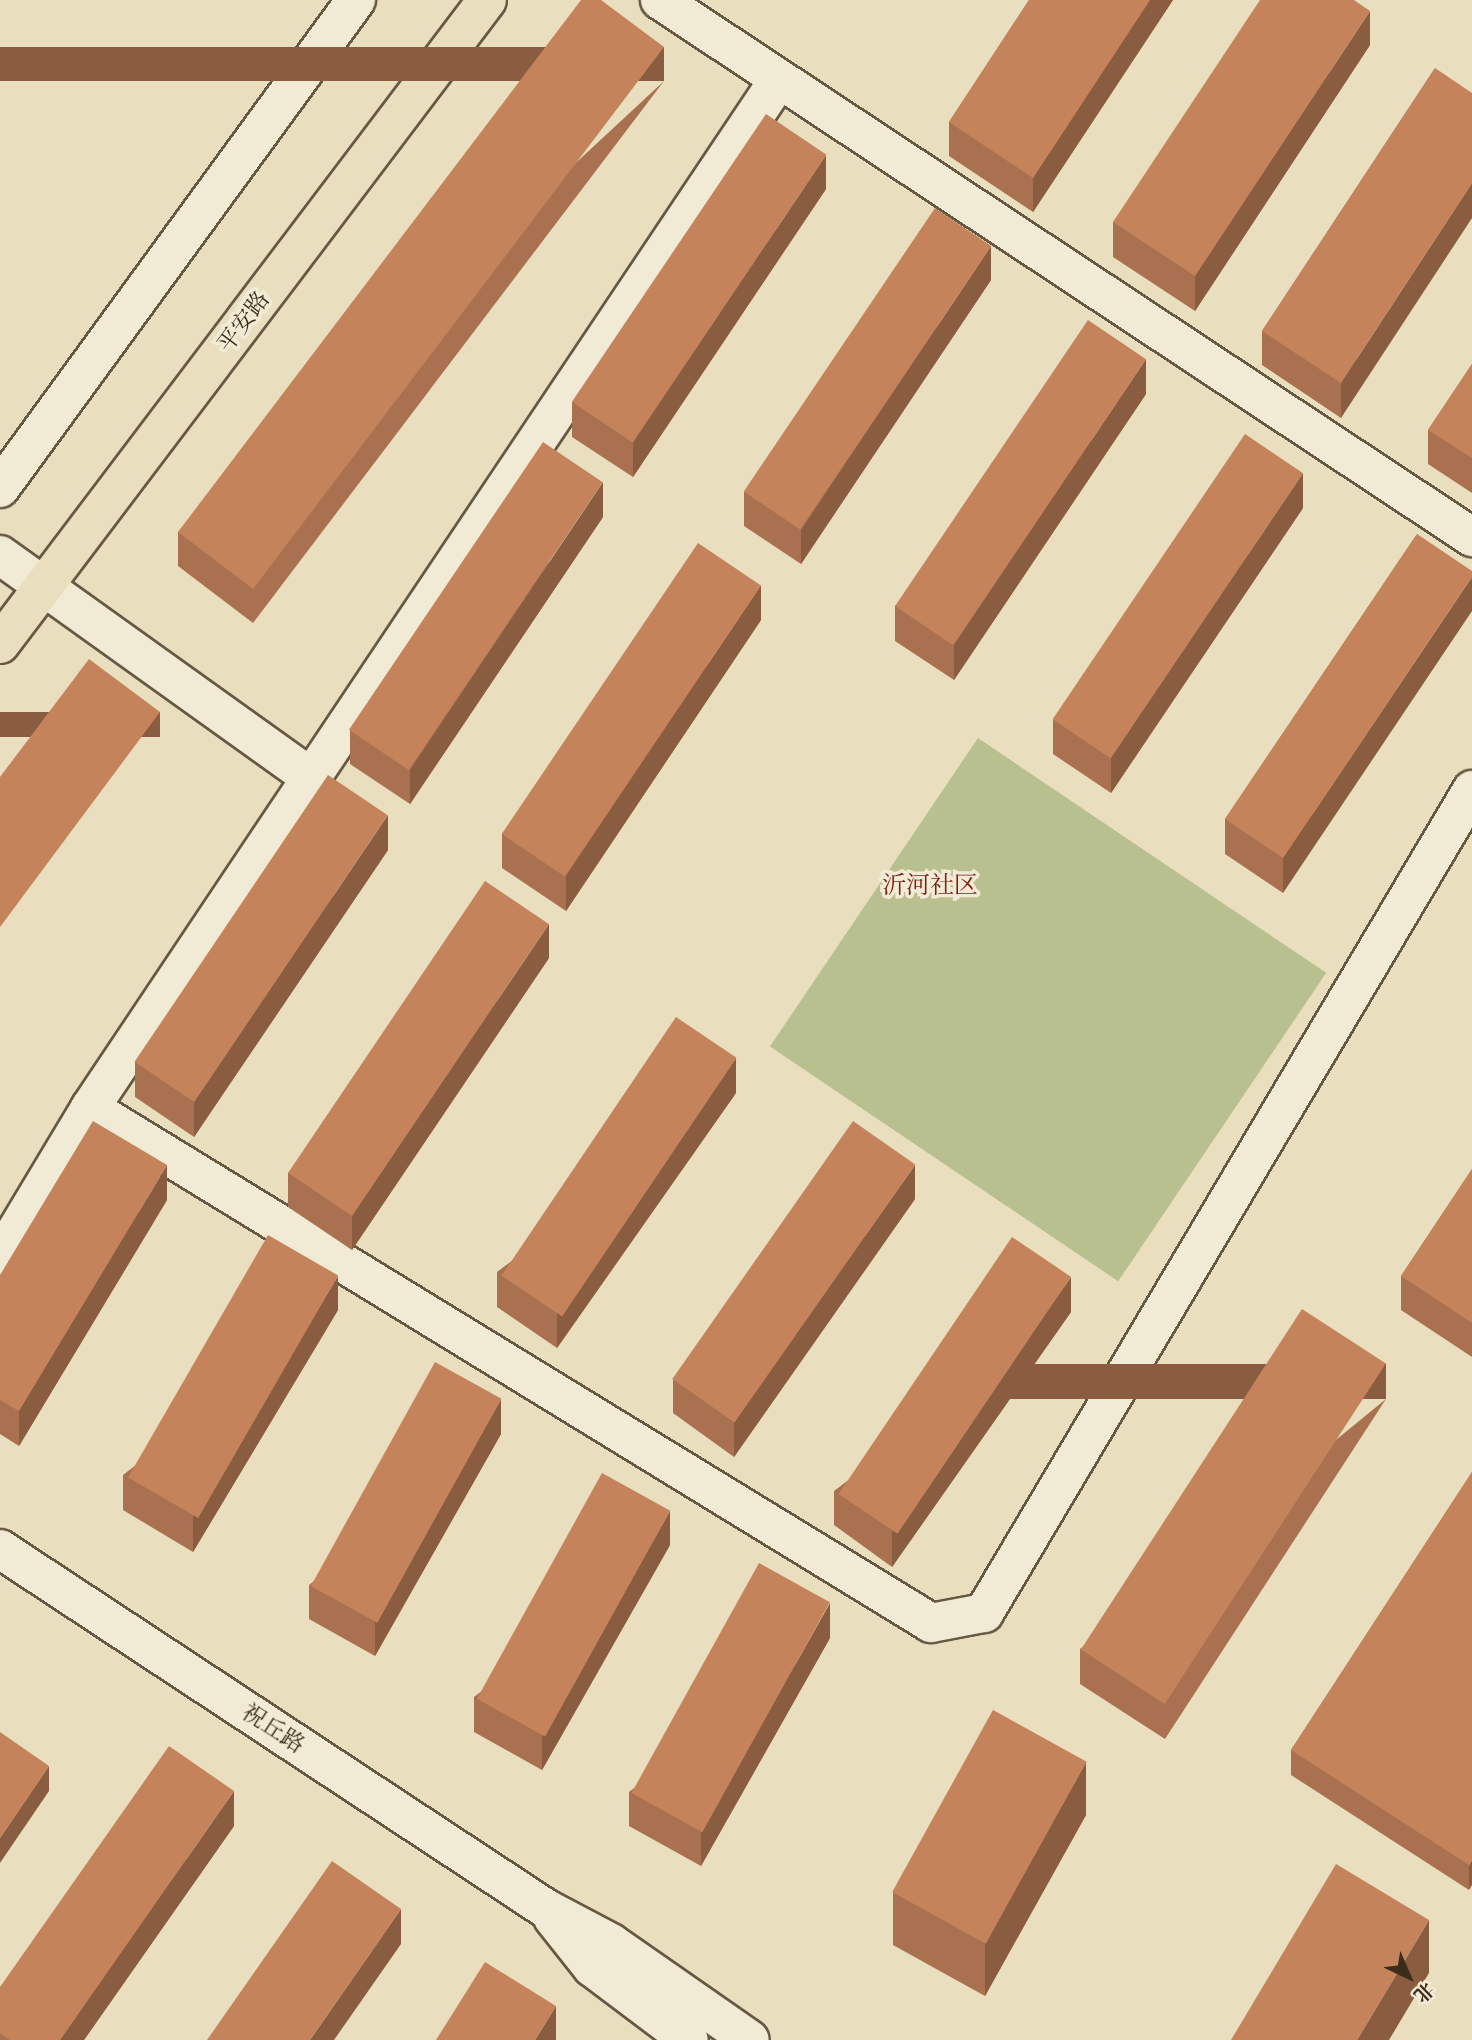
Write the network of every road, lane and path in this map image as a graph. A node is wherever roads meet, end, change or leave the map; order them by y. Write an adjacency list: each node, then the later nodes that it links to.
1 (356, 0): 5 (street)
2 (487, 0): 8 (main road, 平安路)
3 (660, 0): 4 (street)
4 (779, 79): 6 (street); 10 (street)
5 (0, 488)
6 (1472, 537)
7 (0, 555): 8 (street)
8 (44, 586): 9 (main road, 平安路); 10 (street)
9 (0, 644)
10 (311, 778): 12 (street)
11 (1472, 790): 12 (street)
12 (90, 1108): 13 (street)
13 (0, 1258)
14 (0, 1549): 15 (street, 祝丘路)
15 (545, 1908): 16 (street, 祝丘路); 17 (street, 祝丘路)
16 (689, 2040)
17 (750, 2040)

